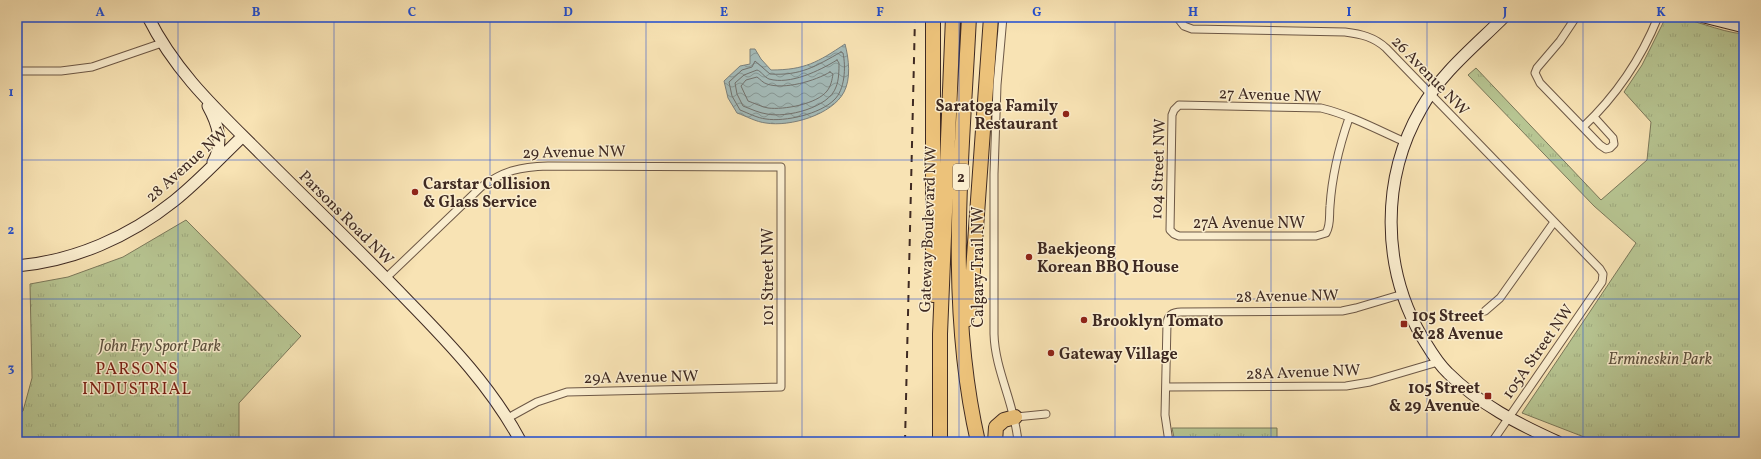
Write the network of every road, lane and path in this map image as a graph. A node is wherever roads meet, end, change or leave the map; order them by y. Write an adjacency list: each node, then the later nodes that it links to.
1 (148, 17): 13 (street, Parsons Road NW)
2 (934, 17): 32 (highway)
3 (953, 17): 32 (highway, Gateway Boulevard NW / 2)
4 (969, 17): 33 (highway, Calgary Trail NW / 2)
5 (991, 17): 33 (highway)
6 (1003, 17): 38 (street, Calgary Trail NW)
7 (1504, 17): 15 (street)
8 (1576, 17): 20 (street)
9 (1658, 17): 18 (street)
10 (1704, 17): 12 (street)
11 (1178, 20): 15 (street, 26 Avenue NW)
12 (1744, 27)
13 (162, 43): 14 (street); 16 (street, Parsons Road NW)
14 (17, 71)
15 (1430, 94): 22 (street); 25 (street, 26 Avenue NW)
16 (203, 97): 21 (street, Parsons Road NW); 24 (street)
17 (1176, 107): 19 (street, 27 Avenue NW); 26 (street, 104 Street NW)
18 (1594, 117): 20 (street); 20 (street)
19 (1349, 118): 22 (street, 27 Avenue NW); 26 (street, 27A Avenue NW)
20 (1583, 127)
21 (243, 136): 24 (street, 28 Avenue NW); 29 (street, Parsons Road NW)
22 (1405, 142): 30 (street)
23 (781, 166): 29 (street, 29 Avenue NW); 35 (street, 101 Street NW)
24 (210, 167): 27 (street, 28 Avenue NW)
25 (1554, 222): 28 (street, 26 Avenue NW); 31 (street)
26 (1172, 232)
27 (17, 266)
28 (1602, 274): 40 (street, 105A Street NW)
29 (386, 278): 39 (street, Parsons Road NW)
30 (1402, 294): 34 (street); 36 (street, 28 Avenue NW)
31 (1485, 311)
32 (940, 334): 42 (highway, Gateway Boulevard NW / 2)
33 (962, 338): 43 (highway, Calgary Trail NW / 2)
34 (1438, 362): 36 (street, 28A Avenue NW); 40 (street)
35 (781, 387): 39 (street, 29A Avenue NW)
36 (1166, 387): 46 (street)
37 (1046, 414): 38 (street)
38 (1015, 417): 44 (highway); 45 (street, Calgary Trail NW)
39 (508, 418): 41 (street, Parsons Road NW)
40 (1508, 418): 47 (street, 105A Street NW); 48 (street)
41 (521, 442)
42 (940, 442)
43 (978, 442)
44 (994, 442)
45 (1018, 442)
46 (1169, 442)
47 (1492, 442)
48 (1558, 442)

